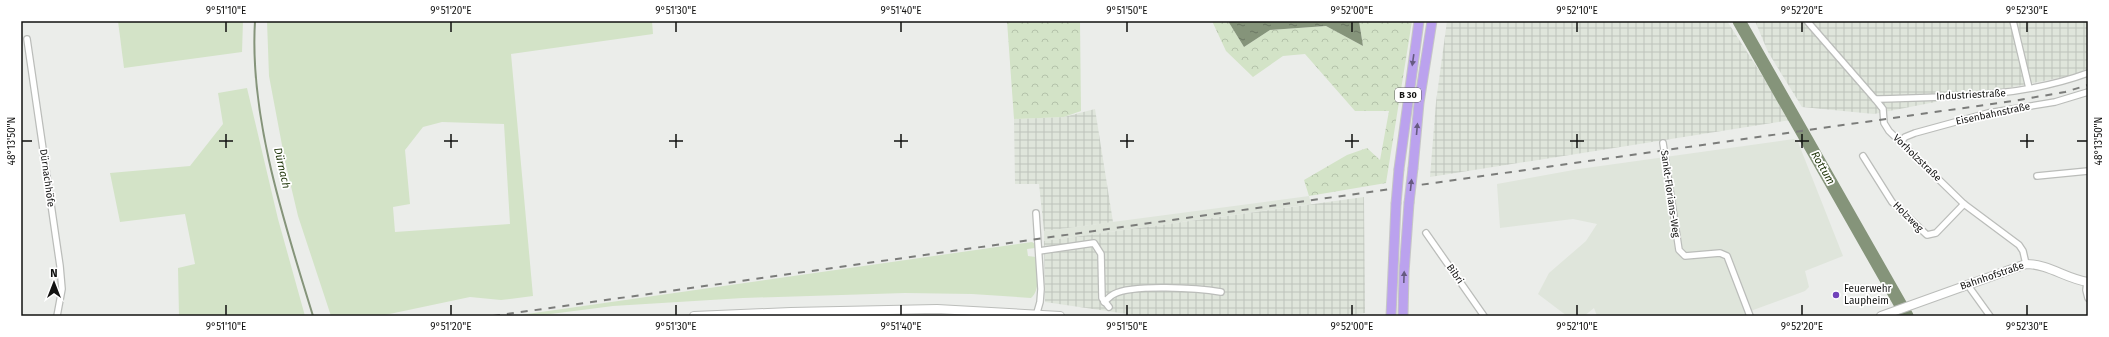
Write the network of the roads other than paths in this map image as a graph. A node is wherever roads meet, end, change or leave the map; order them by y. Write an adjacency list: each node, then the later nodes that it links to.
1 (1419, 21): 28 (highway, B 30, one-way to 28, bridge)
2 (1432, 21): 29 (highway, B 30, one-way to 2, bridge)
3 (1807, 21): 9 (street, Vorholzstraße)
4 (2013, 21): 7 (street)
5 (28, 39): 25 (street, Dürnachhöfe)
6 (2088, 73): 7 (street, Industriestraße)
7 (2029, 88): 9 (street, Industriestraße)
8 (2088, 92): 10 (street, Eisenbahnstraße)
9 (1875, 99): 10 (street, Vorholzstraße)
10 (1900, 142): 15 (street, Vorholzstraße)
11 (1663, 143): 31 (street, Sankt-Florians-Weg)
12 (1862, 156): 15 (street, Holzweg)
13 (2088, 171): 14 (street)
14 (2037, 176)
15 (1964, 204): 19 (street, Vorholzstraße)
16 (1036, 213): 18 (street)
17 (1426, 233): 30 (street, Bibri)
18 (1039, 251): 22 (street); 24 (street)
19 (2026, 264): 20 (main road, Bahnhofstraße); 21 (main road, Bahnhofstraße)
20 (2088, 282): 23 (street, Bahnhofstraße)
21 (1967, 284): 32 (main road, Bahnhofstraße); 33 (street)
22 (1221, 292)
23 (2088, 298)
24 (1036, 315): 26 (main road); 27 (main road)
25 (57, 316)
26 (694, 316)
27 (1060, 316)
28 (1391, 316)
29 (1403, 316)
30 (1484, 316)
31 (1750, 316)
32 (1881, 316)
33 (1990, 316)

